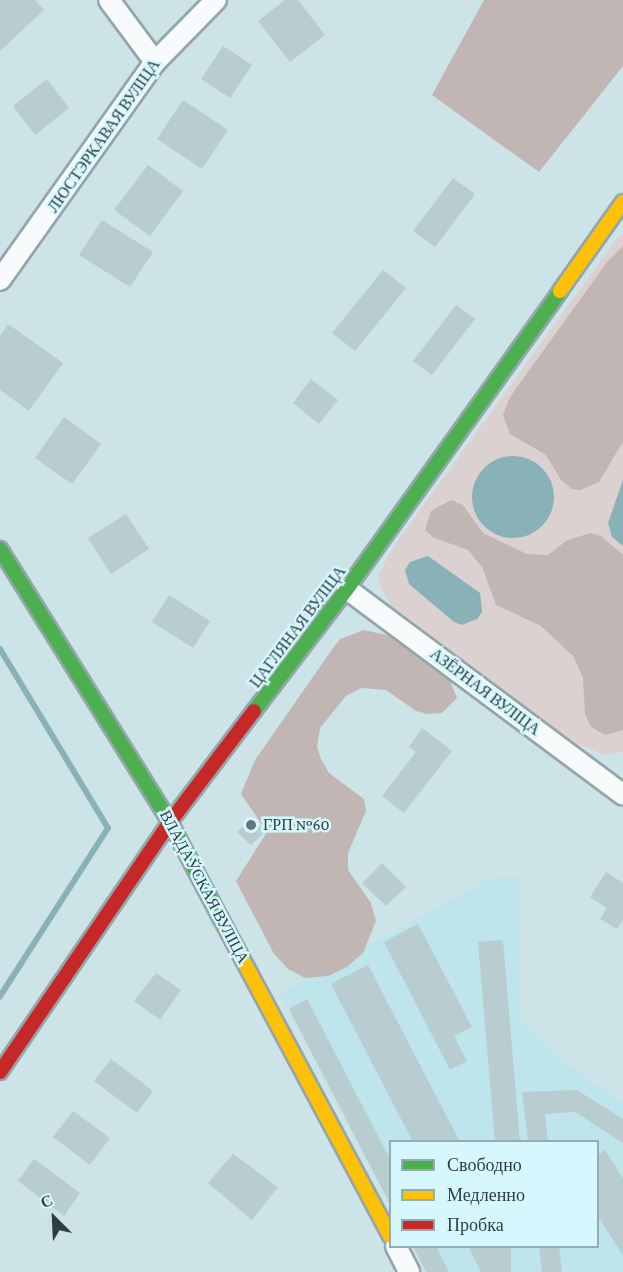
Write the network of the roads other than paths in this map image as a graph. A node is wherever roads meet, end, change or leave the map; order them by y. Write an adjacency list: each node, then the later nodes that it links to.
1 (109, 0): 3 (street)
2 (216, 0): 3 (street, ЛЮСТЭРКАВАЯ ВУЛІЦА)
3 (155, 62): 5 (street, ЛЮСТЭРКАВАЯ ВУЛІЦА)
4 (623, 202): 7 (street, ЦАГЛЯНАЯ ВУЛІЦА)
5 (0, 280)
6 (0, 549): 9 (street, ВЛАДАЎСКАЯ ВУЛІЦА)
7 (347, 589): 8 (street, АЗЁРНАЯ ВУЛІЦА); 9 (street, ЦАГЛЯНАЯ ВУЛІЦА)
8 (623, 795)
9 (170, 822): 10 (street, ЦАГЛЯНАЯ ВУЛІЦА); 11 (street, ВЛАДАЎСКАЯ ВУЛІЦА)
10 (0, 1072)
11 (389, 1234)
12 (397, 1248): 13 (street)
13 (409, 1272)

